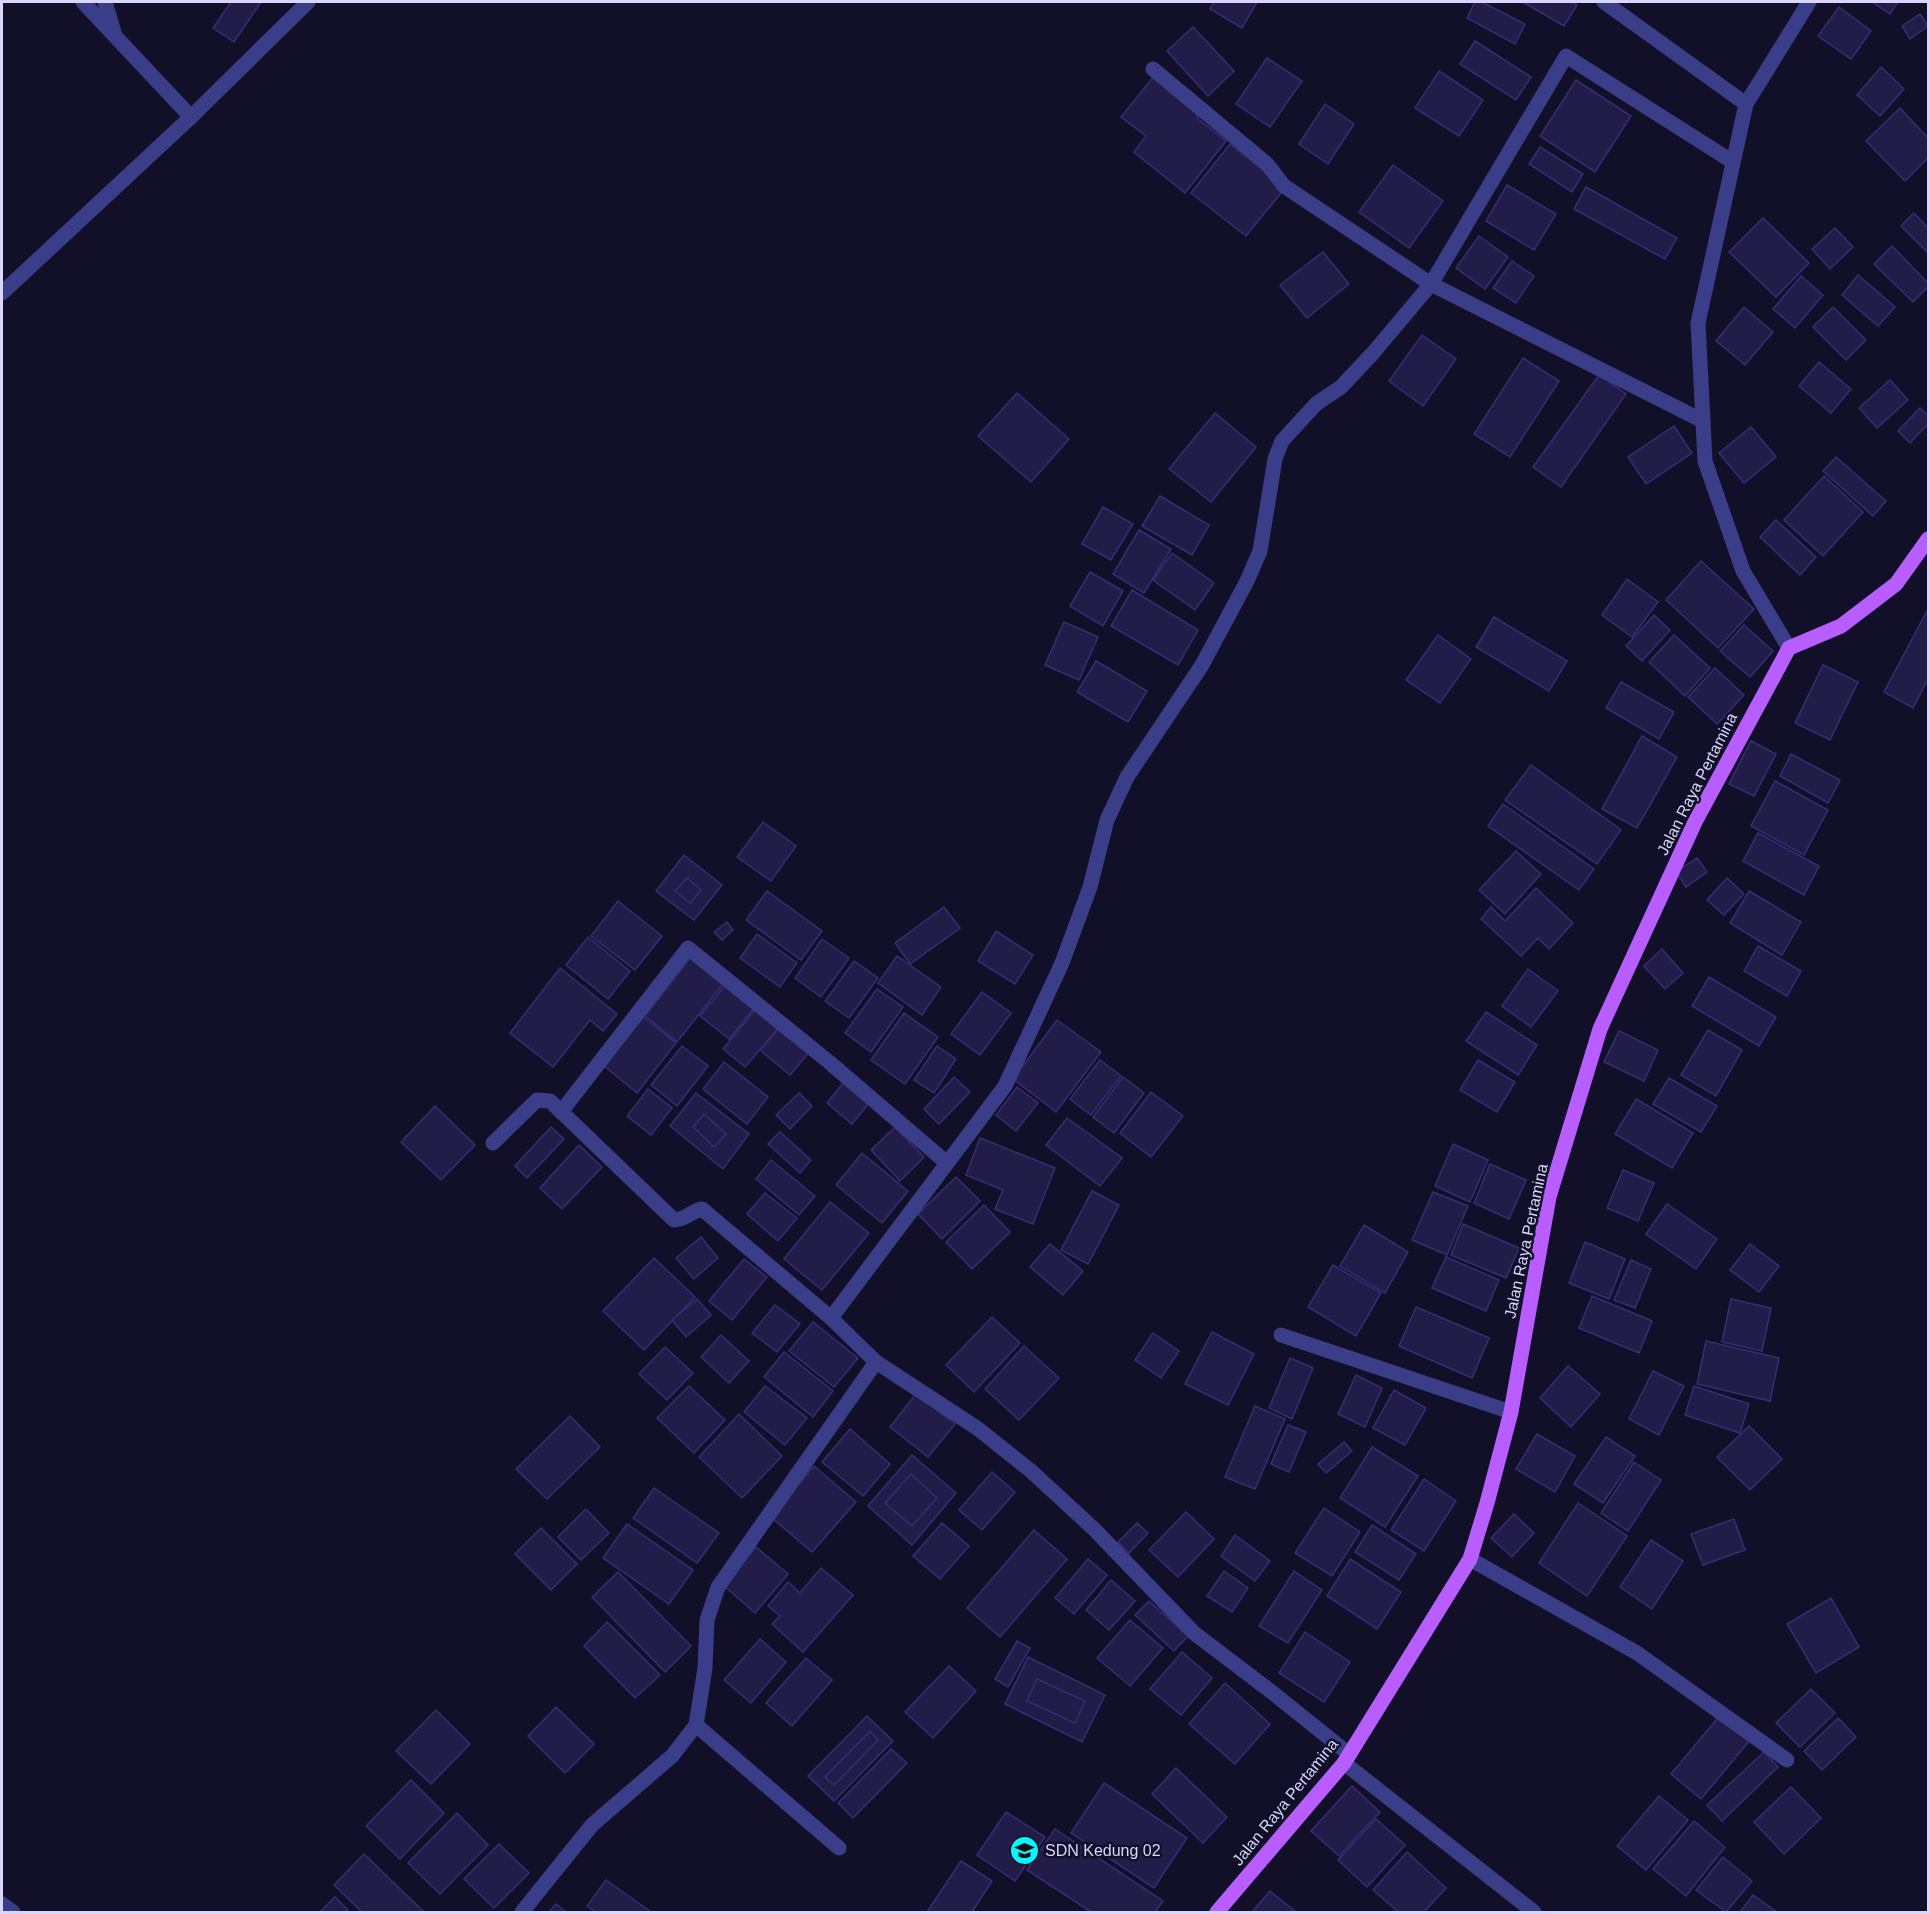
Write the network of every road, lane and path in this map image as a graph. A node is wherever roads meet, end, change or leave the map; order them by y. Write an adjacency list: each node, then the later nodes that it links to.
1 (83, 2): 6 (street)
2 (105, 2): 6 (street)
3 (308, 2): 9 (street)
4 (1604, 2): 8 (street)
5 (1809, 2): 8 (street)
6 (115, 35): 9 (street)
7 (1153, 69): 11 (street)
8 (1746, 104): 10 (street)
9 (191, 117): 12 (street)
10 (1732, 162): 11 (street); 13 (street)
11 (1431, 284): 13 (street); 18 (street)
12 (2, 294)
13 (1703, 421): 15 (street)
14 (1929, 539): 15 (main road)
15 (1789, 648): 22 (main road, Jalan Raya Pertamina)
16 (561, 1112): 17 (street); 18 (street); 19 (street)
17 (493, 1143)
18 (948, 1163): 19 (street)
19 (831, 1318): 21 (street)
20 (1281, 1335): 22 (street)
21 (876, 1362): 24 (street); 25 (street)
22 (1511, 1412): 23 (main road, Jalan Raya Pertamina)
23 (1470, 1559): 25 (main road, Jalan Raya Pertamina); 26 (street)
24 (696, 1725): 27 (street); 30 (street)
25 (1347, 1759): 31 (main road, Jalan Raya Pertamina); 32 (street)
26 (1788, 1760)
27 (839, 1848)
28 (2, 1904): 29 (street)
29 (13, 1912)
30 (522, 1912)
31 (1217, 1912)
32 (1534, 1912)

